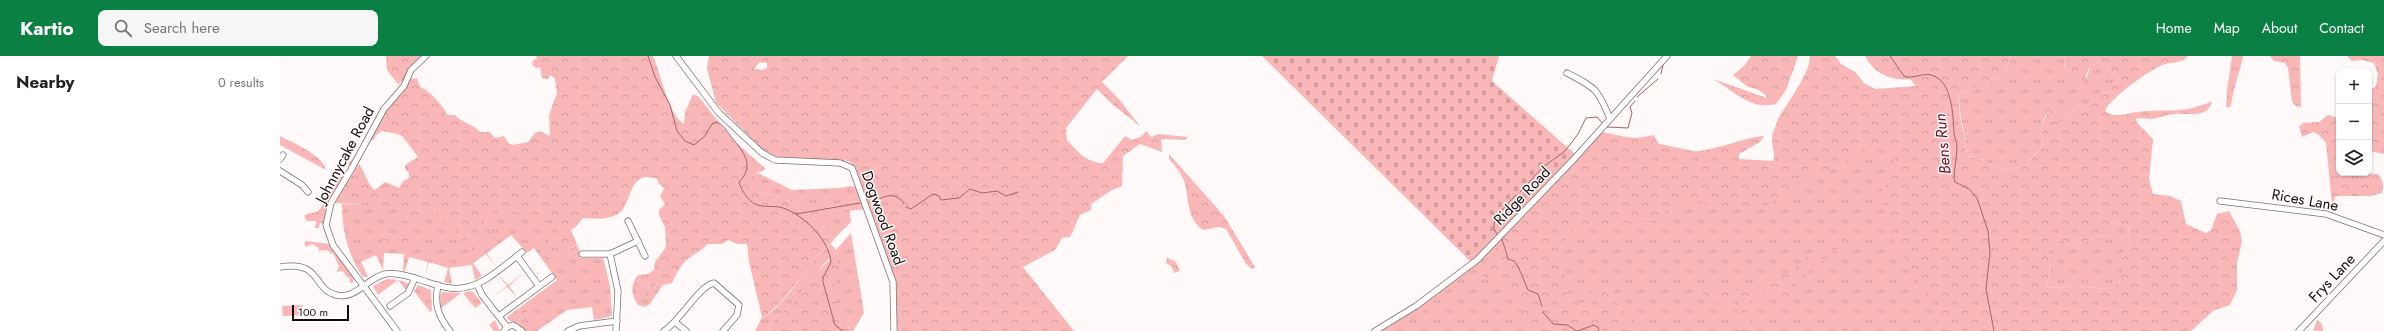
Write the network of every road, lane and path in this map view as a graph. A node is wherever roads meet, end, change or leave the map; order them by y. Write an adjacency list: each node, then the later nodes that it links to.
1 (426, 56): 21 (street, Johnnycake Road)
2 (676, 56): 36 (street, Dogwood Road)
3 (1667, 56): 5 (street, Ridge Road)
4 (1567, 73): 5 (street)
5 (1610, 120): 37 (street, Ridge Road)
6 (280, 171): 7 (street)
7 (308, 192)
8 (2220, 200): 10 (street, Rices Lane)
9 (628, 221): 11 (street)
10 (2384, 235)
11 (638, 241): 14 (street); 15 (street)
12 (2384, 241): 38 (street, Frys Lane)
13 (582, 254): 14 (street)
14 (610, 254): 25 (street)
15 (645, 256)
16 (280, 267): 21 (street)
17 (552, 276): 22 (street)
18 (415, 278): 20 (street); 21 (street); 23 (street)
19 (477, 284): 20 (street); 22 (street); 24 (street)
20 (438, 285): 29 (street)
21 (363, 286): 28 (street, Johnnycake Road)
22 (538, 286): 24 (street)
23 (390, 306)
24 (499, 316): 27 (street)
25 (617, 320): 31 (street); 32 (street)
26 (676, 322): 33 (street); 34 (street); 35 (street)
27 (506, 329): 30 (street)
28 (397, 331)
29 (450, 331)
30 (522, 331)
31 (568, 331)
32 (616, 331)
33 (664, 331)
34 (686, 331)
35 (723, 331)
36 (894, 331)
37 (1375, 331)
38 (2299, 331)

